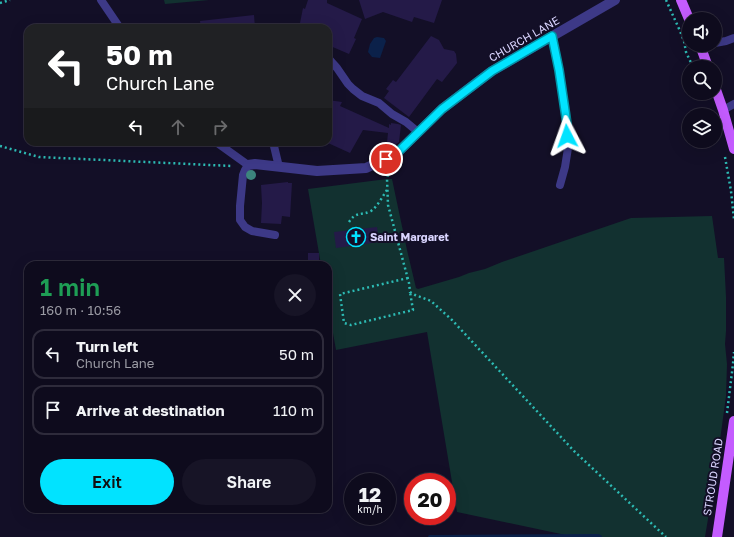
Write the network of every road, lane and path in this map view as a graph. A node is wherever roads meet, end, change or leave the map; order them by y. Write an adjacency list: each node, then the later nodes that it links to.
1 (10, 0): 6 (path)
2 (101, 0): 8 (lane)
3 (615, 0): 9 (street, CHURCH LANE)
4 (666, 0): 12 (path)
5 (681, 0): 7 (main road)
6 (0, 3)
7 (686, 12)
8 (117, 24)
9 (552, 36): 17 (street, CHURCH LANE); 25 (lane)
10 (734, 38): 11 (lane)
11 (722, 42)
12 (690, 60)
13 (332, 62): 17 (lane)
14 (720, 100): 16 (main road)
15 (734, 104): 16 (lane)
16 (723, 110): 21 (main road)
17 (418, 132): 23 (street, CHURCH LANE)
18 (0, 146): 22 (path)
19 (222, 146): 22 (lane)
20 (274, 146): 23 (lane)
21 (734, 149)
22 (248, 165): 23 (street, CHURCH LANE); 28 (lane)
23 (278, 167)
24 (387, 179): 26 (path)
25 (560, 185)
26 (387, 190): 27 (path); 29 (path)
27 (349, 222)
28 (275, 235)
29 (408, 278): 30 (path); 30 (path)
30 (410, 292): 32 (path)
31 (734, 421): 33 (main road, STROUD ROAD)
32 (666, 537)
33 (717, 537)

